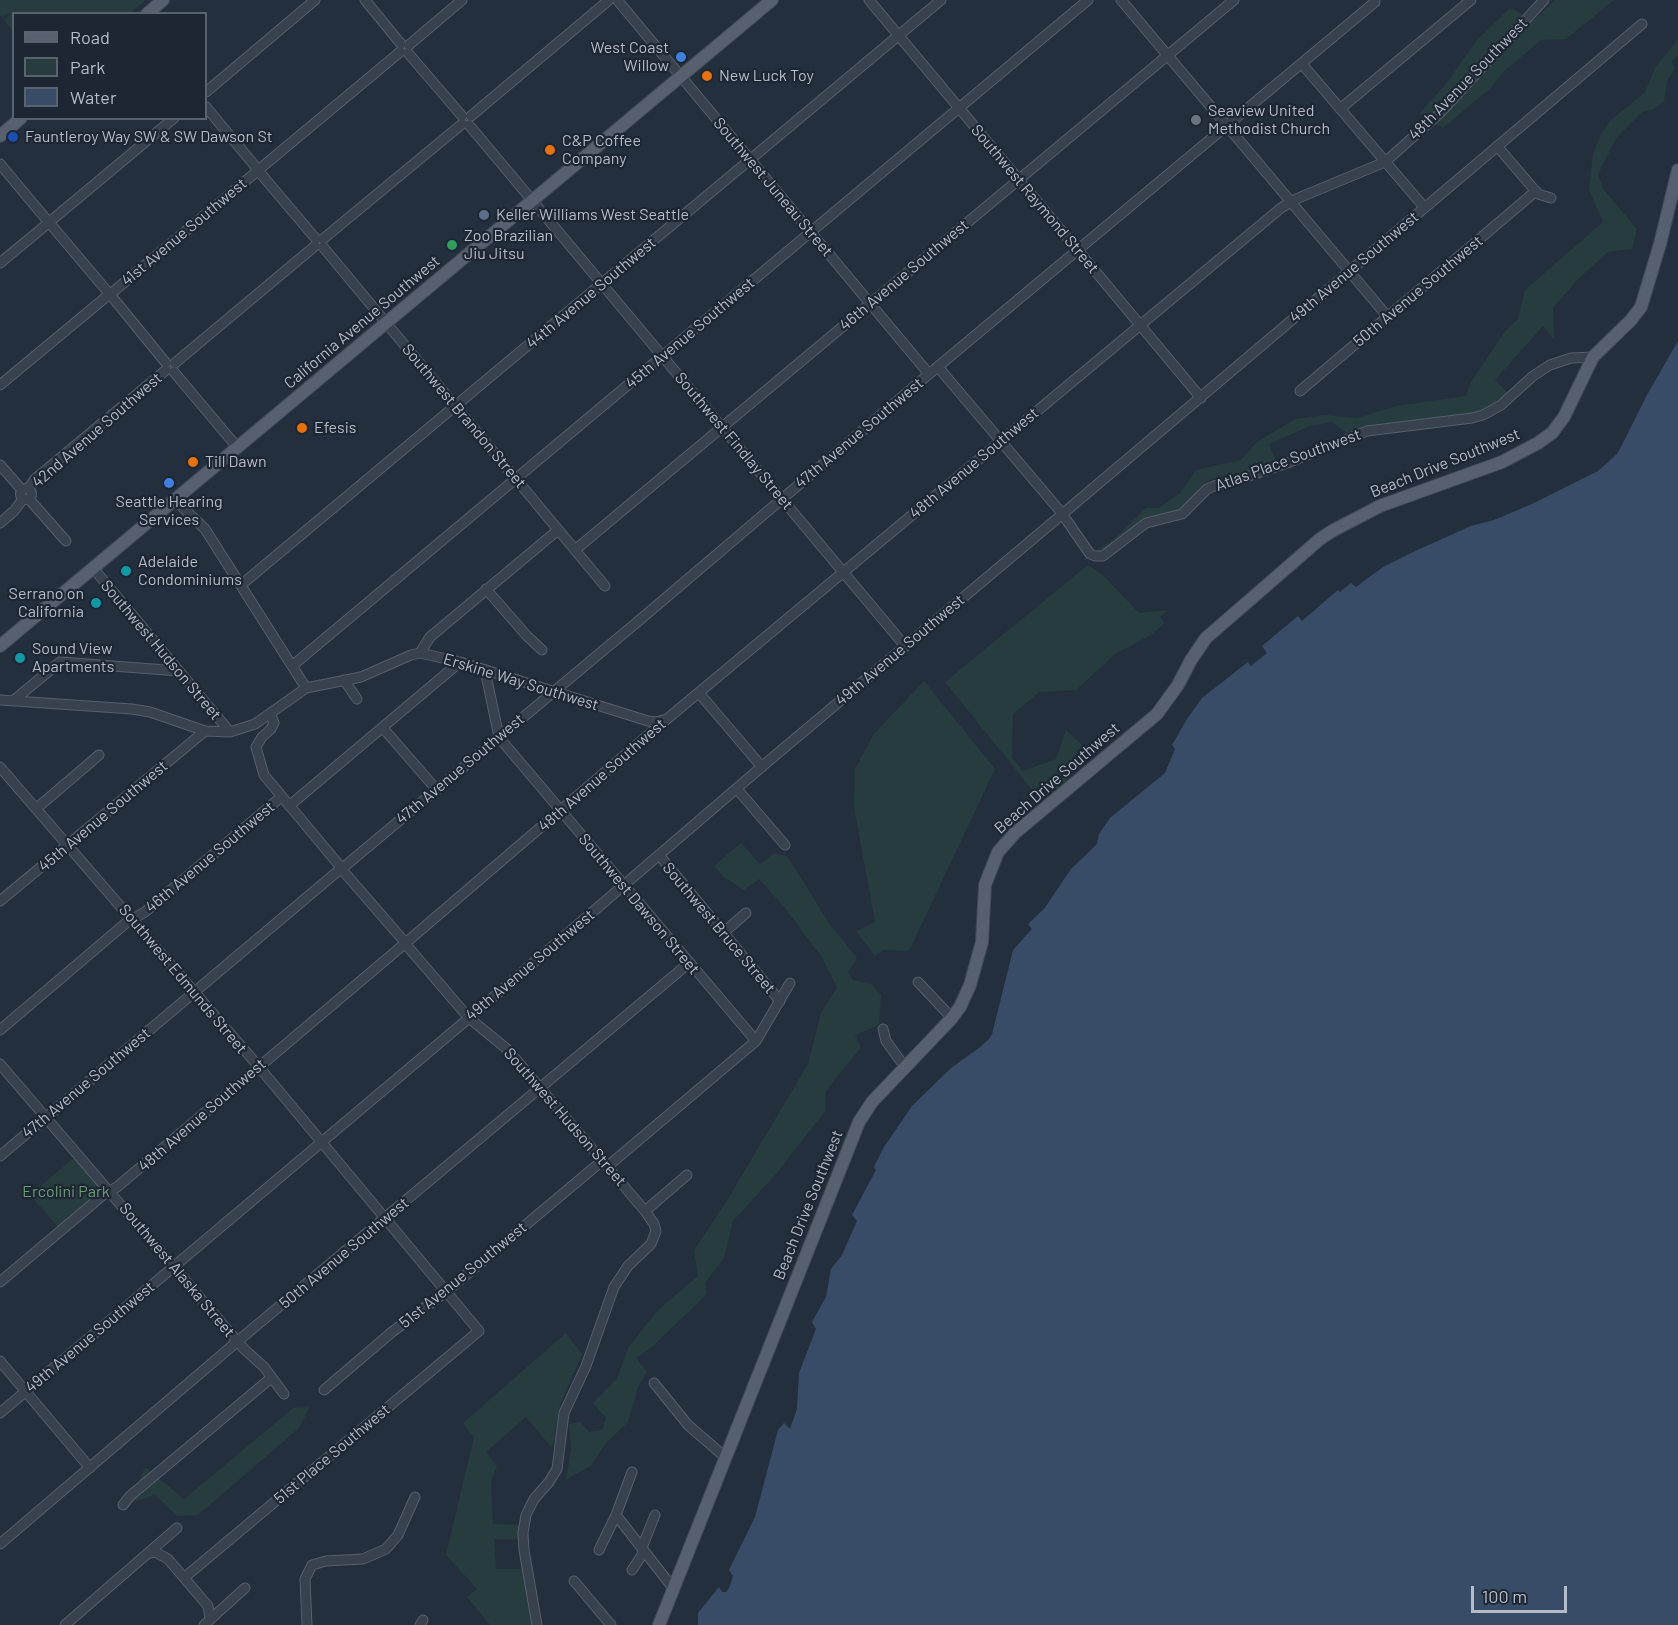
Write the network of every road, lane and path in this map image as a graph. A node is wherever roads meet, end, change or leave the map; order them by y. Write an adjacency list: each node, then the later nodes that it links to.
1 (163, 0): 15 (main road)
2 (315, 0): 22 (street)
3 (365, 0): 18 (street, Southwest Findlay Street)
4 (462, 0): 18 (street, 41st Avenue Southwest)
5 (614, 0): 21 (street, Southwest Juneau Street); 28 (street, 42nd Avenue Southwest)
6 (772, 0): 21 (main road, California Avenue Southwest)
7 (869, 0): 17 (street, Southwest Raymond Street)
8 (941, 0): 17 (street, 44th Avenue Southwest)
9 (1088, 0): 24 (street, 45th Avenue Southwest)
10 (1121, 0): 19 (street)
11 (1234, 0): 19 (street, 46th Avenue Southwest)
12 (1471, 0): 25 (street)
13 (1544, 0): 33 (street, 48th Avenue Southwest)
14 (1375, 2): 20 (street, 47th Avenue Southwest)
15 (149, 12)
16 (1642, 24): 31 (street, 49th Avenue Southwest)
17 (899, 35): 24 (street, Southwest Raymond Street); 32 (street, 44th Avenue Southwest)
18 (405, 48): 28 (street, Southwest Findlay Street); 35 (street, 41st Avenue Southwest)
19 (1167, 55): 29 (street); 37 (street, 46th Avenue Southwest)
20 (1302, 64): 25 (street); 29 (street, 47th Avenue Southwest)
21 (681, 76): 32 (street, Southwest Juneau Street); 40 (main road, California Avenue Southwest)
22 (207, 91)
23 (207, 108): 35 (street, Southwest Brandon Street)
24 (960, 108): 37 (street, Southwest Raymond Street); 44 (street, 45th Avenue Southwest)
25 (1340, 109): 33 (street)
26 (19, 120): 30 (main road)
27 (172, 120): 43 (street)
28 (466, 120): 40 (street, Southwest Findlay Street); 45 (street, 42nd Avenue Southwest)
29 (1227, 127): 41 (street); 46 (street, 47th Avenue Southwest)
30 (0, 136)
31 (1497, 146): 38 (street); 42 (street, 49th Avenue Southwest)
32 (750, 160): 44 (street, Southwest Juneau Street); 49 (street, 44th Avenue Southwest)
33 (1385, 162): 41 (street, 48th Avenue Southwest); 42 (street)
34 (0, 164): 43 (street)
35 (258, 170): 45 (street, Southwest Brandon Street); 50 (street, 41st Avenue Southwest)
36 (1678, 170): 56 (main road, Beach Drive Southwest)
37 (1019, 179): 46 (street, Southwest Raymond Street); 51 (street, 46th Avenue Southwest)
38 (1536, 191): 39 (street); 52 (street, 50th Avenue Southwest)
39 (1551, 198)
40 (533, 201): 49 (street, Southwest Findlay Street); 53 (main road, California Avenue Southwest)
41 (1290, 202): 48 (street); 54 (street, 48th Avenue Southwest)
42 (1425, 207): 48 (street, 49th Avenue Southwest)
43 (50, 222): 47 (street); 50 (street)
44 (811, 233): 51 (street, Southwest Juneau Street); 55 (street, 45th Avenue Southwest)
45 (319, 243): 53 (street, Southwest Brandon Street); 57 (street, 42nd Avenue Southwest)
46 (1078, 250): 54 (street, Southwest Raymond Street); 58 (street, 47th Avenue Southwest)
47 (0, 263)
48 (1349, 272): 52 (street); 62 (street, 49th Avenue Southwest)
49 (602, 283): 55 (street, Southwest Findlay Street); 63 (street, 44th Avenue Southwest)
50 (110, 294): 57 (street); 60 (street, 41st Avenue Southwest)
51 (870, 303): 59 (street, Southwest Juneau Street); 64 (street, 46th Avenue Southwest)
52 (1387, 316): 61 (street, 50th Avenue Southwest)
53 (386, 323): 63 (street, Southwest Brandon Street); 66 (main road, California Avenue Southwest)
54 (1140, 324): 62 (street, Southwest Raymond Street); 65 (street, 48th Avenue Southwest)
55 (662, 356): 64 (street, Southwest Findlay Street); 68 (street, 45th Avenue Southwest)
56 (1593, 357): 72 (street, Atlas Place Southwest); 128 (main road, Beach Drive Southwest)
57 (170, 367): 66 (street); 69 (street, 42nd Avenue Southwest)
58 (938, 367): 59 (street, 47th Avenue Southwest); 65 (street)
59 (929, 374): 70 (street, 47th Avenue Southwest)
60 (0, 385)
61 (1300, 391)
62 (1201, 398): 72 (street, 49th Avenue Southwest)
63 (456, 406): 68 (street, Southwest Brandon Street); 79 (street, 44th Avenue Southwest)
64 (722, 427): 70 (street, Southwest Findlay Street); 76 (street, 46th Avenue Southwest)
65 (1001, 441): 72 (street); 78 (street, 48th Avenue Southwest)
66 (237, 447): 71 (main road, California Avenue Southwest)
67 (0, 465): 69 (street)
68 (516, 479): 74 (street, Southwest Brandon Street); 87 (street, 45th Avenue Southwest)
69 (25, 494): 73 (street, 42nd Avenue Southwest); 75 (street)
70 (783, 499): 78 (street, Southwest Findlay Street); 92 (street, 47th Avenue Southwest)
71 (175, 500): 77 (main road, California Avenue Southwest); 79 (street)
72 (1063, 514): 83 (street, 49th Avenue Southwest)
73 (0, 523)
74 (558, 530): 76 (street, Southwest Brandon Street); 81 (street)
75 (66, 541)
76 (575, 550): 80 (street, Southwest Brandon Street)
77 (93, 568): 82 (main road, California Avenue Southwest); 89 (street, Southwest Hudson Street)
78 (843, 572): 83 (street, Southwest Findlay Street); 93 (street, 48th Avenue Southwest)
79 (241, 585): 87 (street)
80 (605, 586)
81 (486, 589): 84 (street); 85 (street)
82 (0, 646)
83 (905, 646): 104 (street, 49th Avenue Southwest)
84 (542, 650)
85 (420, 653): 86 (street, Erskine Way Southwest); 90 (street, Erskine Way Southwest)
86 (460, 662): 88 (street, Erskine Way Southwest); 99 (street, 46th Avenue Southwest)
87 (292, 666): 91 (street)
88 (485, 670): 92 (street, Erskine Way Southwest); 102 (street, Southwest Dawson Street)
89 (179, 671): 96 (street); 101 (street, Southwest Hudson Street)
90 (344, 680): 91 (street, Erskine Way Southwest); 94 (street)
91 (306, 688): 97 (street, Erskine Way Southwest)
92 (553, 692): 98 (street, Erskine Way Southwest); 102 (street, 47th Avenue Southwest)
93 (699, 693): 98 (street, 48th Avenue Southwest); 104 (street)
94 (357, 699)
95 (0, 700): 96 (street, Erskine Way Southwest)
96 (14, 700): 100 (street, Erskine Way Southwest)
97 (271, 715): 101 (street, Erskine Way Southwest); 108 (street, Southwest Hudson Street)
98 (667, 719): 111 (street, 48th Avenue Southwest)
99 (383, 728): 106 (street); 109 (street, 46th Avenue Southwest)
100 (206, 731): 101 (street, Erskine Way Southwest); 112 (street, 45th Avenue Southwest)
101 (230, 732)
102 (499, 736): 106 (street, 47th Avenue Southwest); 111 (street, Southwest Dawson Street)
103 (99, 756): 110 (street)
104 (762, 767): 107 (street, 49th Avenue Southwest)
105 (1, 770): 110 (street, Southwest Edmunds Street)
106 (436, 789): 115 (street, 47th Avenue Southwest)
107 (737, 789): 113 (street); 114 (street, 49th Avenue Southwest)
108 (281, 797): 109 (street, Southwest Hudson Street); 119 (street, 46th Avenue Southwest)
109 (289, 806): 115 (street, Southwest Hudson Street)
110 (37, 808): 112 (street, Southwest Edmunds Street)
111 (560, 811): 116 (street, Southwest Dawson Street); 121 (street, 48th Avenue Southwest)
112 (68, 844): 117 (street, 45th Avenue Southwest); 119 (street, Southwest Edmunds Street)
113 (786, 846)
114 (659, 855): 116 (street, 49th Avenue Southwest); 120 (street, Southwest Bruce Street)
115 (342, 868): 121 (street, Southwest Hudson Street); 125 (street, 47th Avenue Southwest)
116 (624, 885): 122 (street, Southwest Dawson Street); 127 (street, 49th Avenue Southwest)
117 (0, 901)
118 (746, 913): 120 (street)
119 (133, 919): 125 (street, Southwest Edmunds Street); 130 (street, 46th Avenue Southwest)
120 (723, 933): 126 (street, Southwest Bruce Street)
121 (405, 943): 127 (street, Southwest Hudson Street); 133 (street, 48th Avenue Southwest)
122 (689, 963): 131 (street, Southwest Dawson Street); 135 (street, 50th Avenue Southwest)
123 (918, 982): 128 (street)
124 (790, 983): 126 (street, 51st Avenue Southwest)
125 (194, 992): 133 (street, Southwest Edmunds Street); 136 (street, 47th Avenue Southwest)
126 (780, 1001): 131 (street, 51st Avenue Southwest)
127 (469, 1018): 135 (street, Southwest Hudson Street); 137 (street, 49th Avenue Southwest)
128 (952, 1018): 134 (main road, Beach Drive Southwest)
129 (883, 1029): 134 (street)
130 (0, 1030)
131 (756, 1041): 139 (street, 51st Avenue Southwest)
132 (0, 1064): 136 (street, Southwest Alaska Street)
133 (258, 1066): 137 (street, Southwest Edmunds Street); 141 (street, 48th Avenue Southwest)
134 (905, 1067): 156 (main road, Beach Drive Southwest)
135 (541, 1088): 139 (street, Southwest Hudson Street); 143 (street, 50th Avenue Southwest)
136 (46, 1116): 138 (street, 47th Avenue Southwest); 141 (street, Southwest Alaska Street)
137 (321, 1142): 143 (street, Southwest Edmunds Street); 144 (street, 49th Avenue Southwest)
138 (0, 1156)
139 (605, 1163): 142 (street, Southwest Hudson Street); 146 (street, 51st Avenue Southwest)
140 (687, 1175): 142 (street)
141 (110, 1191): 144 (street, Southwest Alaska Street); 145 (street, 48th Avenue Southwest)
142 (645, 1211): 176 (street, Southwest Hudson Street)
143 (386, 1218): 146 (street, Southwest Edmunds Street); 148 (street, 50th Avenue Southwest)
144 (173, 1266): 148 (street, Southwest Alaska Street); 153 (street, 49th Avenue Southwest)
145 (0, 1282)
146 (447, 1291): 147 (street, Southwest Edmunds Street); 152 (street, 51st Avenue Southwest)
147 (479, 1331): 169 (street, 51st Place Southwest)
148 (238, 1341): 150 (street, Southwest Alaska Street); 157 (street, 50th Avenue Southwest)
149 (0, 1362): 153 (street)
150 (271, 1378): 154 (street, Southwest Alaska Street); 160 (street)
151 (654, 1383): 156 (street)
152 (324, 1390)
153 (25, 1392): 155 (street, 49th Avenue Southwest); 157 (street)
154 (284, 1394)
155 (0, 1413)
156 (725, 1457): 172 (main road, Beach Drive Southwest)
157 (90, 1468): 164 (street, 50th Avenue Southwest)
158 (632, 1472): 161 (street)
159 (416, 1497): 175 (street)
160 (123, 1505)
161 (616, 1515): 165 (street); 166 (street)
162 (655, 1515): 165 (street)
163 (177, 1528): 167 (street)
164 (0, 1544)
165 (642, 1549): 168 (street); 172 (street)
166 (599, 1550)
167 (147, 1554): 169 (street); 174 (street)
168 (632, 1570)
169 (185, 1577): 173 (street)
170 (574, 1581): 177 (street)
171 (245, 1588): 173 (street)
172 (673, 1588): 178 (main road, Beach Drive Southwest)
173 (207, 1622)
174 (65, 1625)
175 (306, 1625)
176 (537, 1625)
177 (610, 1625)
178 (659, 1625)

